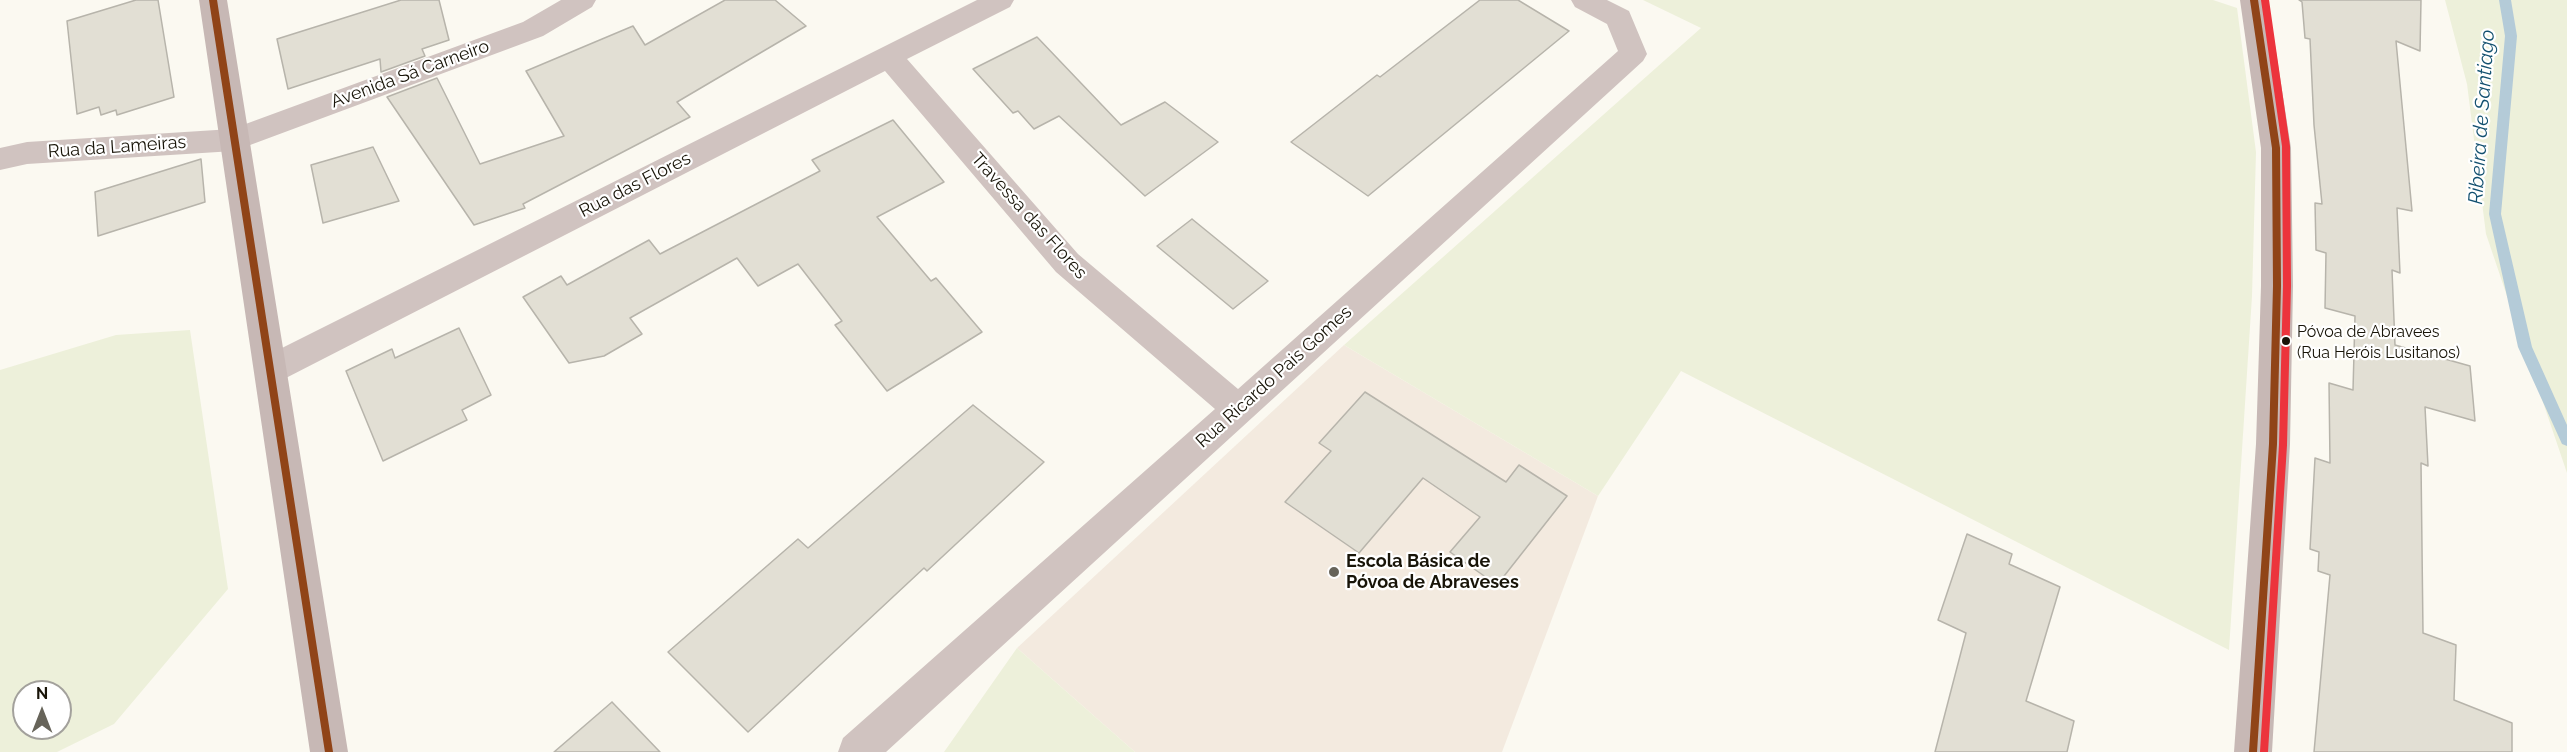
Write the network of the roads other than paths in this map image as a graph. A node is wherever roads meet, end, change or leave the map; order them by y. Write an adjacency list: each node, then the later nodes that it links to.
1 (213, 0): 7 (street)
2 (582, 0): 7 (street, Avenida Sá Carneiro)
3 (1000, 0): 6 (street, Rua das Flores)
4 (1585, 0): 10 (street, Rua Ricardo Pais Gomes)
5 (2254, 0): 13 (street)
6 (889, 57): 9 (street, Rua das Flores); 10 (street, Travessa das Flores)
7 (234, 140): 8 (street, Rua da Lameiras); 9 (street)
8 (0, 159)
9 (270, 370): 11 (street)
10 (1238, 409): 12 (street, Rua Ricardo Pais Gomes)
11 (329, 752)
12 (857, 752)
13 (2253, 752)

